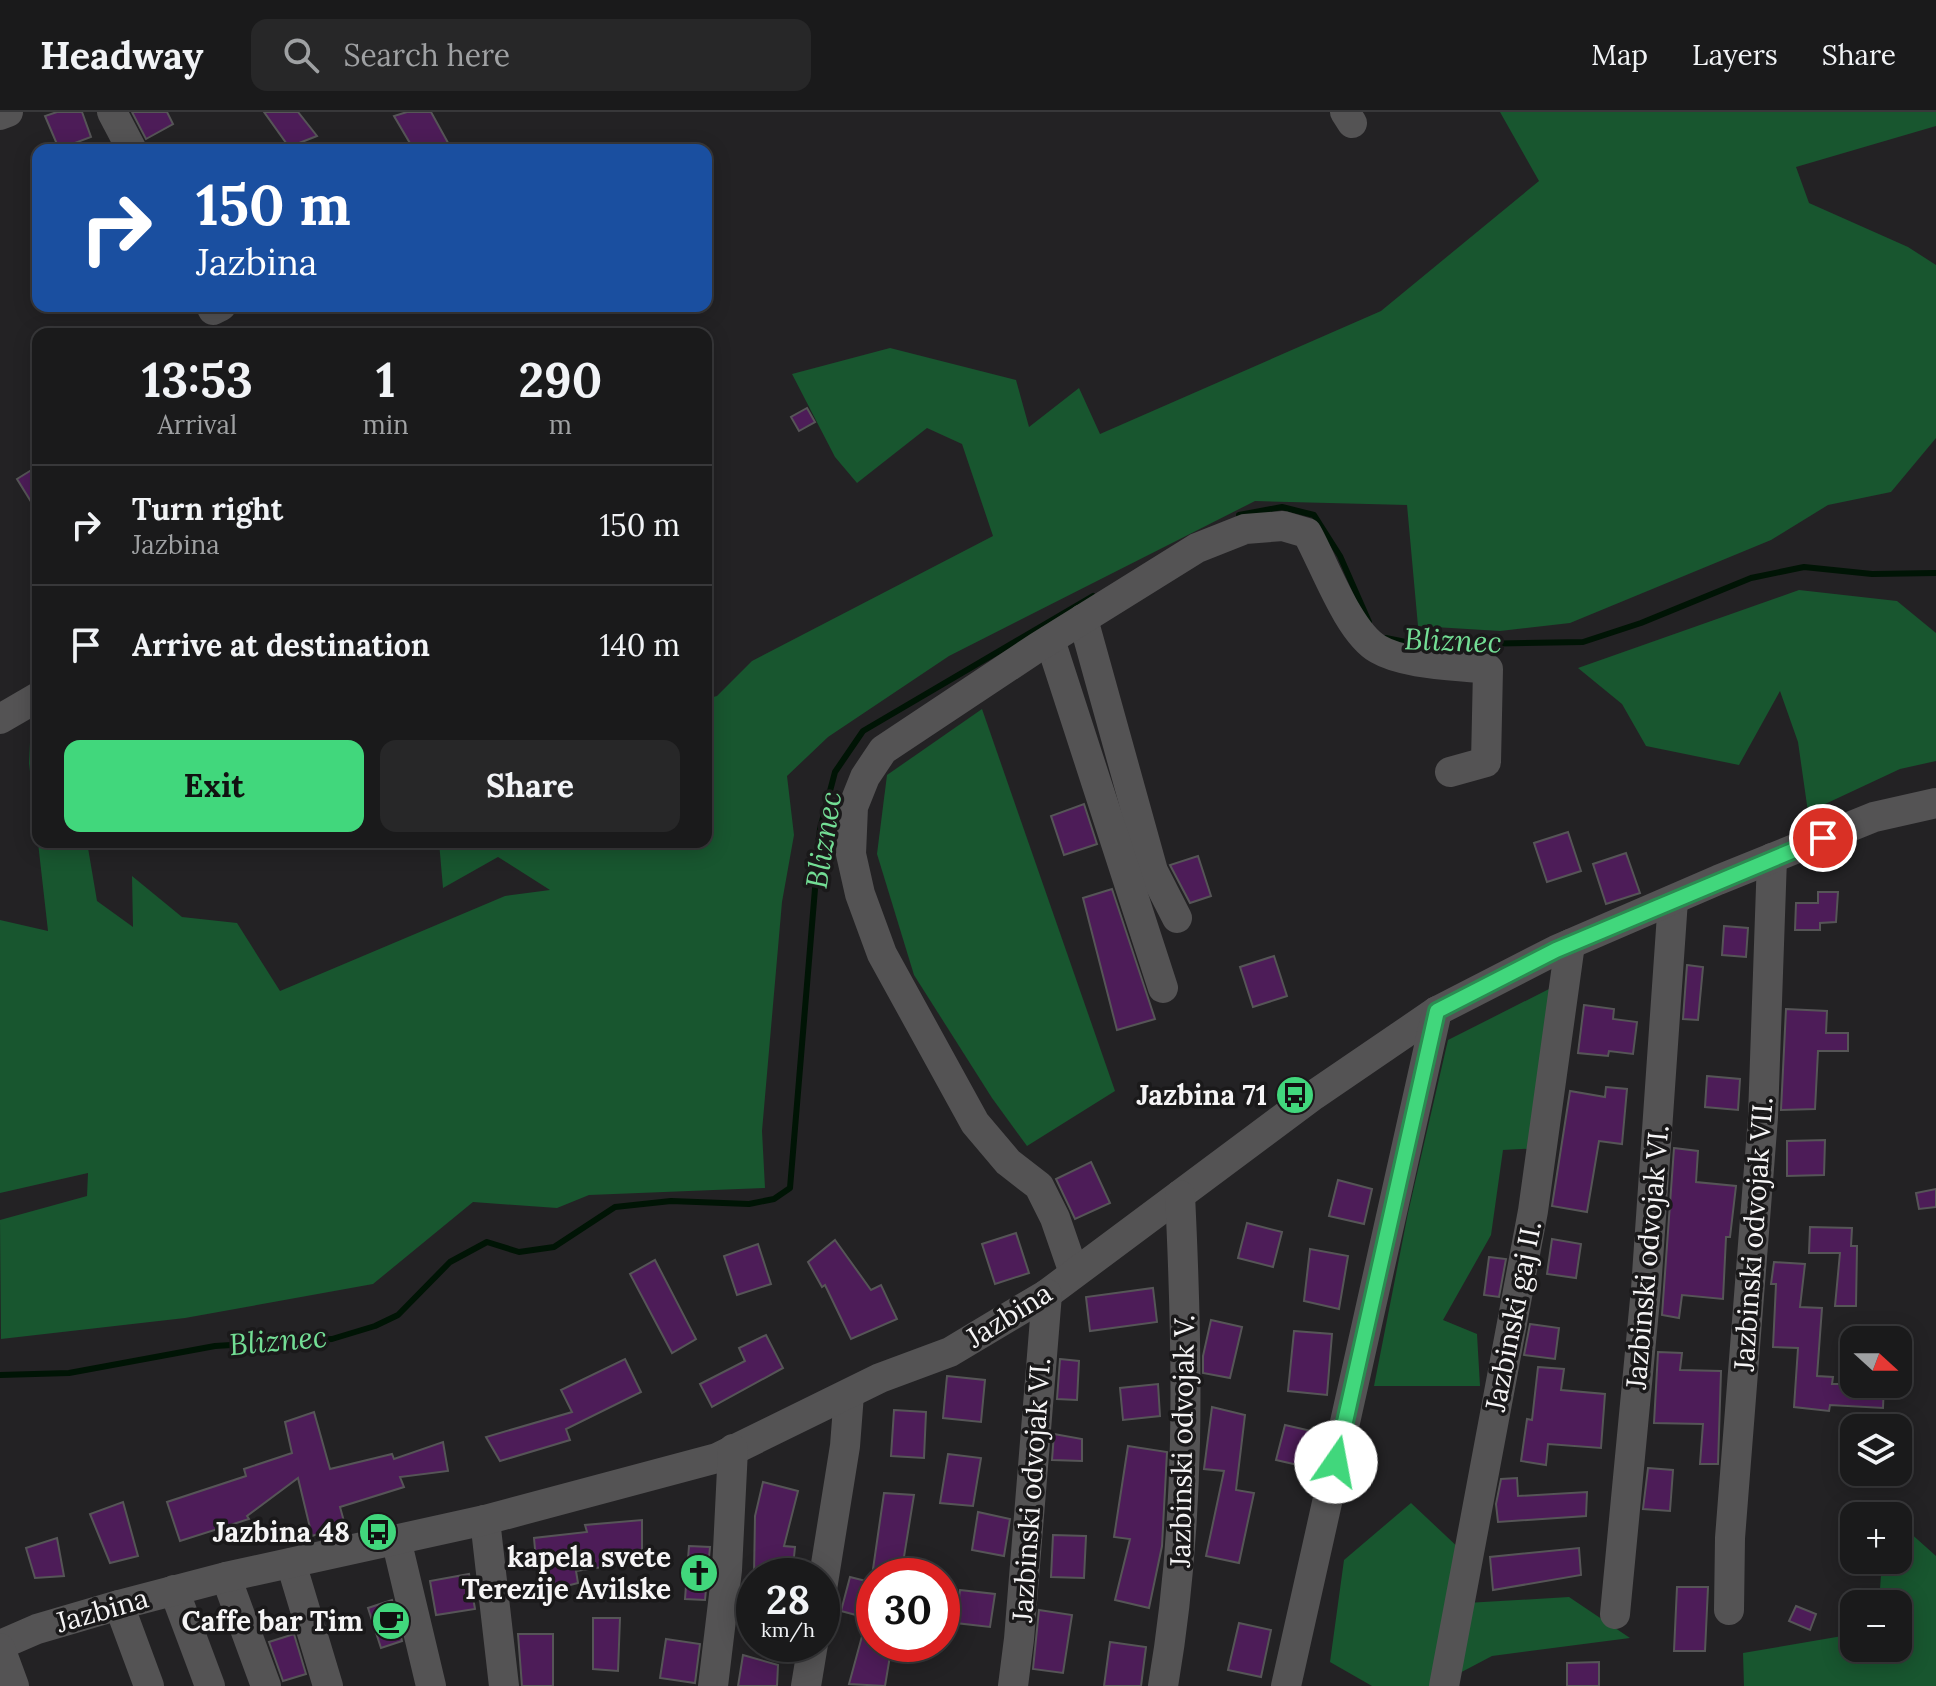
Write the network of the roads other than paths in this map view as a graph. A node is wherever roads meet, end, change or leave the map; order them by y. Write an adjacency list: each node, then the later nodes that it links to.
1 (8, 112): 3 (street)
2 (112, 112): 4 (street)
3 (0, 115)
4 (129, 144)
5 (1083, 619): 6 (street); 9 (street); 13 (street)
6 (1050, 640): 15 (street); 18 (street)
7 (32, 700): 8 (street)
8 (0, 719)
9 (1450, 772)
10 (1936, 803): 11 (street, Jazbina)
11 (1772, 858): 12 (street, Jazbina); 29 (street, Jazbinski odvojak VII.)
12 (1673, 900): 14 (street, Jazbina); 30 (street, Jazbinski odvojak VI.)
13 (1177, 918)
14 (1570, 944): 16 (street, Jazbina); 45 (street, Jazbinski gaj II.)
15 (1163, 988)
16 (1437, 1011): 17 (street, Jazbina); 44 (street)
17 (1180, 1195): 18 (street, Jazbina); 43 (street, Jazbinski odvojak V.)
18 (1074, 1273): 19 (street, Jazbina)
19 (1047, 1294): 20 (street, Jazbina); 42 (street, Jazbinski odvojak VI.)
20 (849, 1394): 21 (street, Jazbina); 24 (street)
21 (733, 1449): 22 (street, Jazbina); 40 (street)
22 (485, 1520): 23 (street, Jazbina); 39 (street)
23 (396, 1539): 25 (street, Jazbina); 38 (street)
24 (827, 1558)
25 (291, 1563): 26 (street, Jazbina); 37 (street)
26 (226, 1577): 27 (street, Jazbina); 36 (street)
27 (174, 1590): 28 (street, Jazbina); 35 (street)
28 (119, 1605): 31 (street, Jazbina); 34 (street)
29 (1729, 1610)
30 (1615, 1614)
31 (0, 1646): 33 (street)
32 (810, 1662): 41 (street)
33 (14, 1686)
34 (149, 1686)
35 (210, 1686)
36 (266, 1686)
37 (328, 1686)
38 (431, 1686)
39 (504, 1686)
40 (713, 1686)
41 (806, 1686)
42 (1013, 1686)
43 (1163, 1686)
44 (1286, 1686)
45 (1444, 1686)

